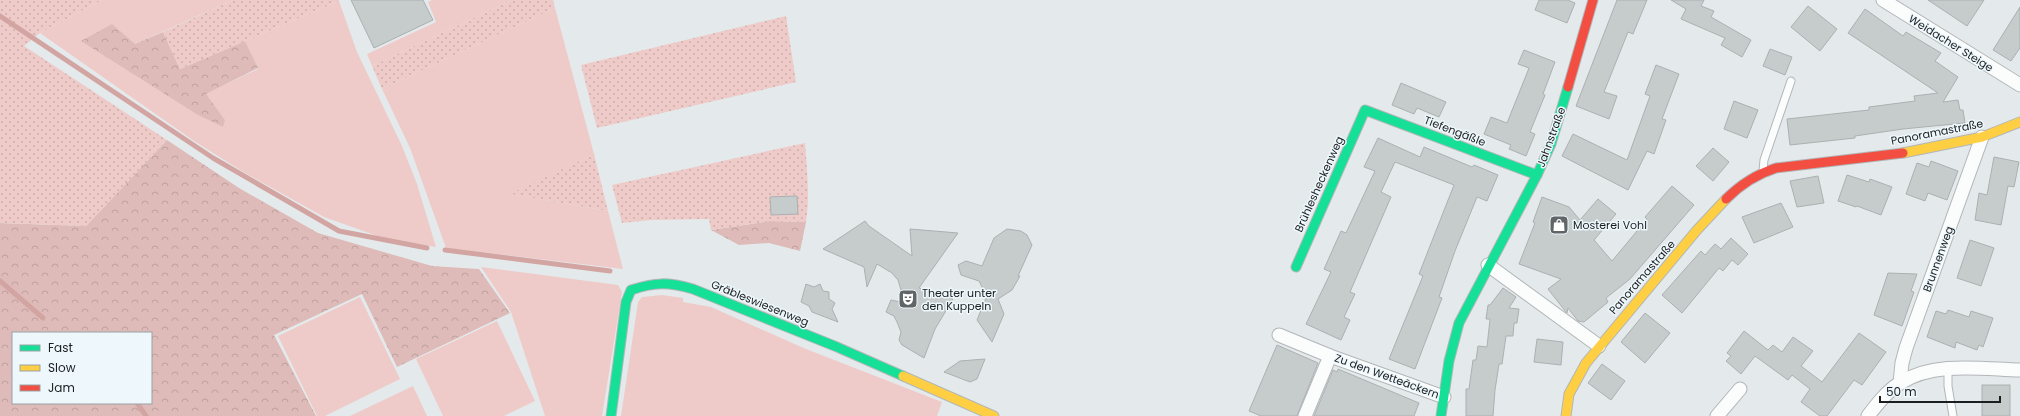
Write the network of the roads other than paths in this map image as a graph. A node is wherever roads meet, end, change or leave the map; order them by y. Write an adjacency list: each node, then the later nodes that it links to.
1 (1593, 0): 9 (street, Jahnstraße)
2 (1887, 1): 4 (street, Weidacher Steige)
3 (1791, 81): 8 (lane)
4 (2020, 85)
5 (1365, 110): 9 (street, Tiefengäßle); 11 (street, Brühlesheckenweg)
6 (2020, 122): 7 (street, Panoramastraße)
7 (1982, 137): 8 (street, Panoramastraße); 17 (street, Brunnenweg)
8 (1762, 172): 13 (street, Panoramastraße)
9 (1537, 175): 10 (street, Jahnstraße)
10 (1488, 265): 13 (street); 19 (street, Jahnstraße)
11 (1296, 267)
12 (1279, 335): 14 (street, Zu den Wetteäckern)
13 (1599, 346): 24 (street, Panoramastraße)
14 (1330, 356): 19 (street, Zu den Wetteäckern); 22 (street, Zu den Wetteäckern)
15 (1948, 369): 16 (street); 17 (street); 27 (lane)
16 (2020, 370)
17 (1900, 383): 26 (street)
18 (1740, 390): 25 (street)
19 (1444, 397): 23 (street, Jahnstraße)
20 (611, 416): 21 (street, Gräbleswiesenweg)
21 (994, 416)
22 (1305, 416)
23 (1441, 416)
24 (1566, 416)
25 (1717, 416)
26 (1868, 416)
27 (1953, 416)

